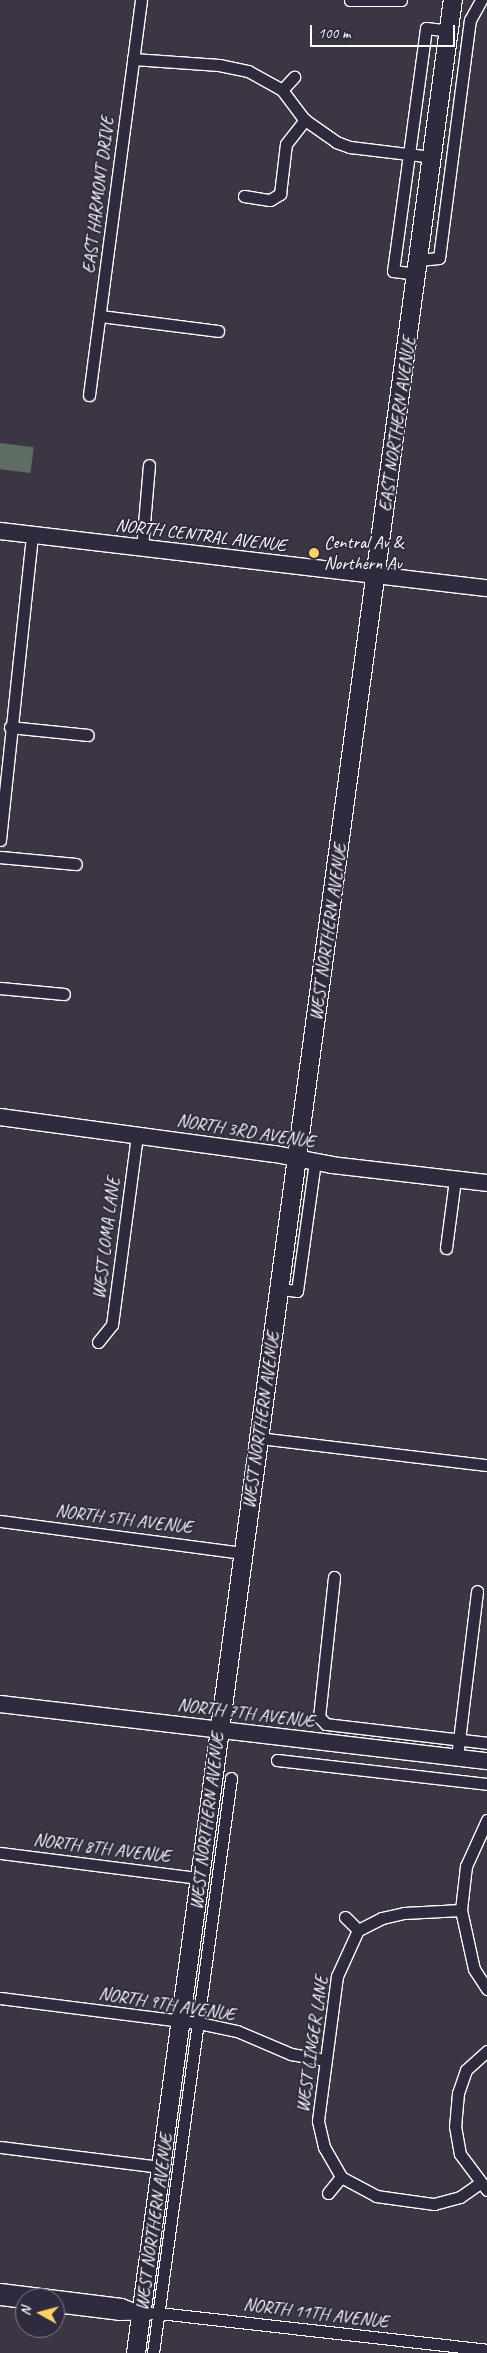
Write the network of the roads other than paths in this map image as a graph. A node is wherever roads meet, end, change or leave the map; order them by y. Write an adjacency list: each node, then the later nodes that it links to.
1 (141, 0): 7 (street, EAST HARMONT DRIVE)
2 (350, 0): 3 (street)
3 (401, 0)
4 (453, 0): 6 (main road, EAST NORTHERN AVENUE)
5 (481, 0): 14 (street)
6 (449, 31): 11 (street); 12 (main road, EAST NORTHERN AVENUE)
7 (133, 59): 9 (street); 15 (street, EAST HARMONT DRIVE)
8 (294, 77): 9 (street)
9 (282, 90): 10 (street)
10 (305, 120): 11 (street); 13 (street)
11 (409, 154): 12 (street); 14 (street)
12 (433, 157): 14 (main road, EAST NORTHERN AVENUE)
13 (244, 196)
14 (418, 267): 22 (main road, EAST NORTHERN AVENUE)
15 (100, 316): 16 (street); 17 (street, EAST HARMONT DRIVE)
16 (218, 331)
17 (89, 395)
18 (149, 465): 21 (street)
19 (0, 531): 20 (main road, NORTH CENTRAL AVENUE)
20 (32, 535): 21 (main road, NORTH CENTRAL AVENUE); 24 (street)
21 (142, 548): 22 (main road, NORTH CENTRAL AVENUE)
22 (376, 574): 23 (main road, NORTH CENTRAL AVENUE); 33 (main road, WEST NORTHERN AVENUE)
23 (487, 588)
24 (10, 727): 25 (street); 26 (street)
25 (88, 735)
26 (0, 840)
27 (0, 857): 28 (street)
28 (76, 864)
29 (0, 988): 30 (street)
30 (64, 994)
31 (0, 1117): 32 (main road, NORTH 3RD AVENUE)
32 (137, 1135): 33 (main road, NORTH 3RD AVENUE); 39 (street, WEST LOMA LANE)
33 (297, 1158): 34 (main road, NORTH 3RD AVENUE); 38 (main road, WEST NORTHERN AVENUE)
34 (315, 1162): 35 (main road, NORTH 3RD AVENUE); 38 (street)
35 (456, 1180): 36 (main road, NORTH 3RD AVENUE); 37 (street)
36 (487, 1183)
37 (446, 1248)
38 (279, 1289): 40 (main road, WEST NORTHERN AVENUE)
39 (98, 1342)
40 (259, 1438): 41 (street); 43 (main road, WEST NORTHERN AVENUE)
41 (487, 1465)
42 (0, 1521): 43 (street, NORTH 5TH AVENUE)
43 (243, 1553): 47 (main road, WEST NORTHERN AVENUE)
44 (334, 1577): 48 (street)
45 (477, 1591): 48 (street)
46 (0, 1704): 47 (main road, NORTH 7TH AVENUE)
47 (218, 1730): 50 (main road, NORTH 7TH AVENUE); 57 (main road, WEST NORTHERN AVENUE)
48 (459, 1740): 49 (street); 50 (street)
49 (487, 1743)
50 (456, 1757): 52 (main road, NORTH 7TH AVENUE)
51 (277, 1760): 54 (street)
52 (487, 1761)
53 (231, 1778): 64 (street, WEST NORTHERN AVENUE)
54 (487, 1784)
55 (487, 1820): 58 (street)
56 (0, 1852): 57 (street, NORTH 8TH AVENUE)
57 (199, 1878): 63 (main road, WEST NORTHERN AVENUE)
58 (461, 1910): 60 (street); 61 (street)
59 (345, 1917): 60 (street)
60 (358, 1930): 66 (street, WEST LINGER LANE)
61 (487, 1989)
62 (0, 1998): 63 (street, NORTH 9TH AVENUE)
63 (182, 2021): 64 (street, NORTH 9TH AVENUE); 68 (main road, WEST NORTHERN AVENUE)
64 (199, 2023): 66 (street, NORTH 9TH AVENUE); 77 (street, WEST NORTHERN AVENUE)
65 (487, 2051): 70 (street)
66 (325, 2060): 69 (street, WEST LINGER LANE)
67 (0, 2146): 68 (street)
68 (161, 2167): 76 (main road, WEST NORTHERN AVENUE)
69 (341, 2177): 70 (street, WEST LINGER LANE); 71 (street)
70 (483, 2186)
71 (328, 2192)
72 (0, 2289): 76 (street, NORTH 11TH AVENUE)
73 (0, 2299): 74 (street)
74 (15, 2301)
75 (65, 2307): 76 (street, NORTH 11TH AVENUE)
76 (142, 2312): 77 (street, NORTH 11TH AVENUE); 79 (main road, WEST NORTHERN AVENUE)
77 (159, 2313): 78 (street, NORTH 11TH AVENUE); 80 (street, WEST NORTHERN AVENUE)
78 (487, 2350)
79 (136, 2353)
80 (154, 2353)

